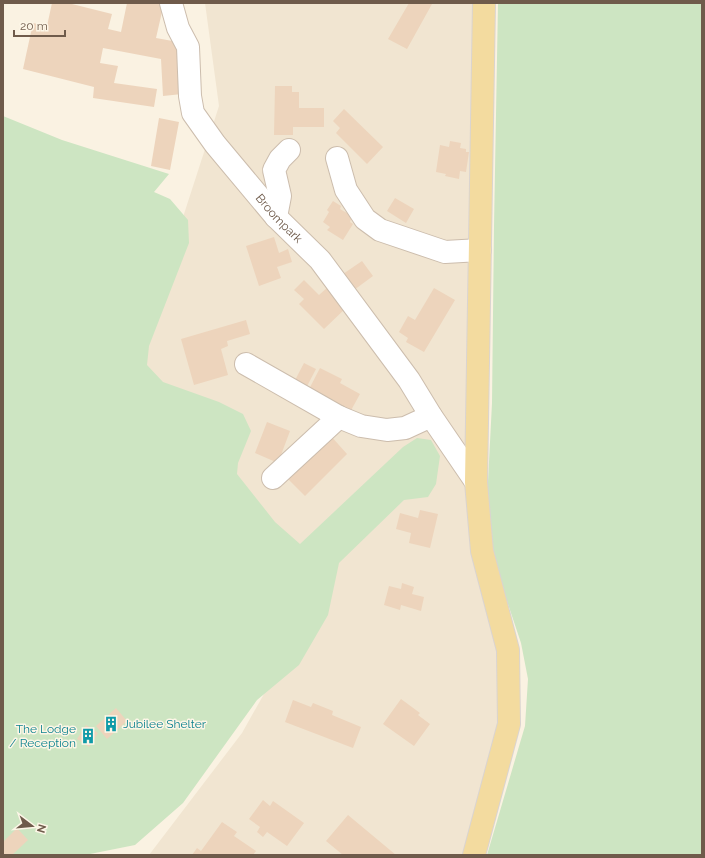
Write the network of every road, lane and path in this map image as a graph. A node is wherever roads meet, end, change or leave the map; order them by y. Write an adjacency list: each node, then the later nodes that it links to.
1 (171, 3): 5 (street, Broompark)
2 (484, 3): 6 (main road)
3 (289, 150): 5 (street)
4 (337, 158): 6 (street)
5 (276, 217): 8 (street, Broompark)
6 (480, 250): 11 (main road)
7 (246, 364): 9 (street)
8 (431, 416): 9 (street); 11 (street, Broompark)
9 (339, 417): 10 (street)
10 (273, 478)
11 (476, 482): 12 (main road)
12 (474, 855)

